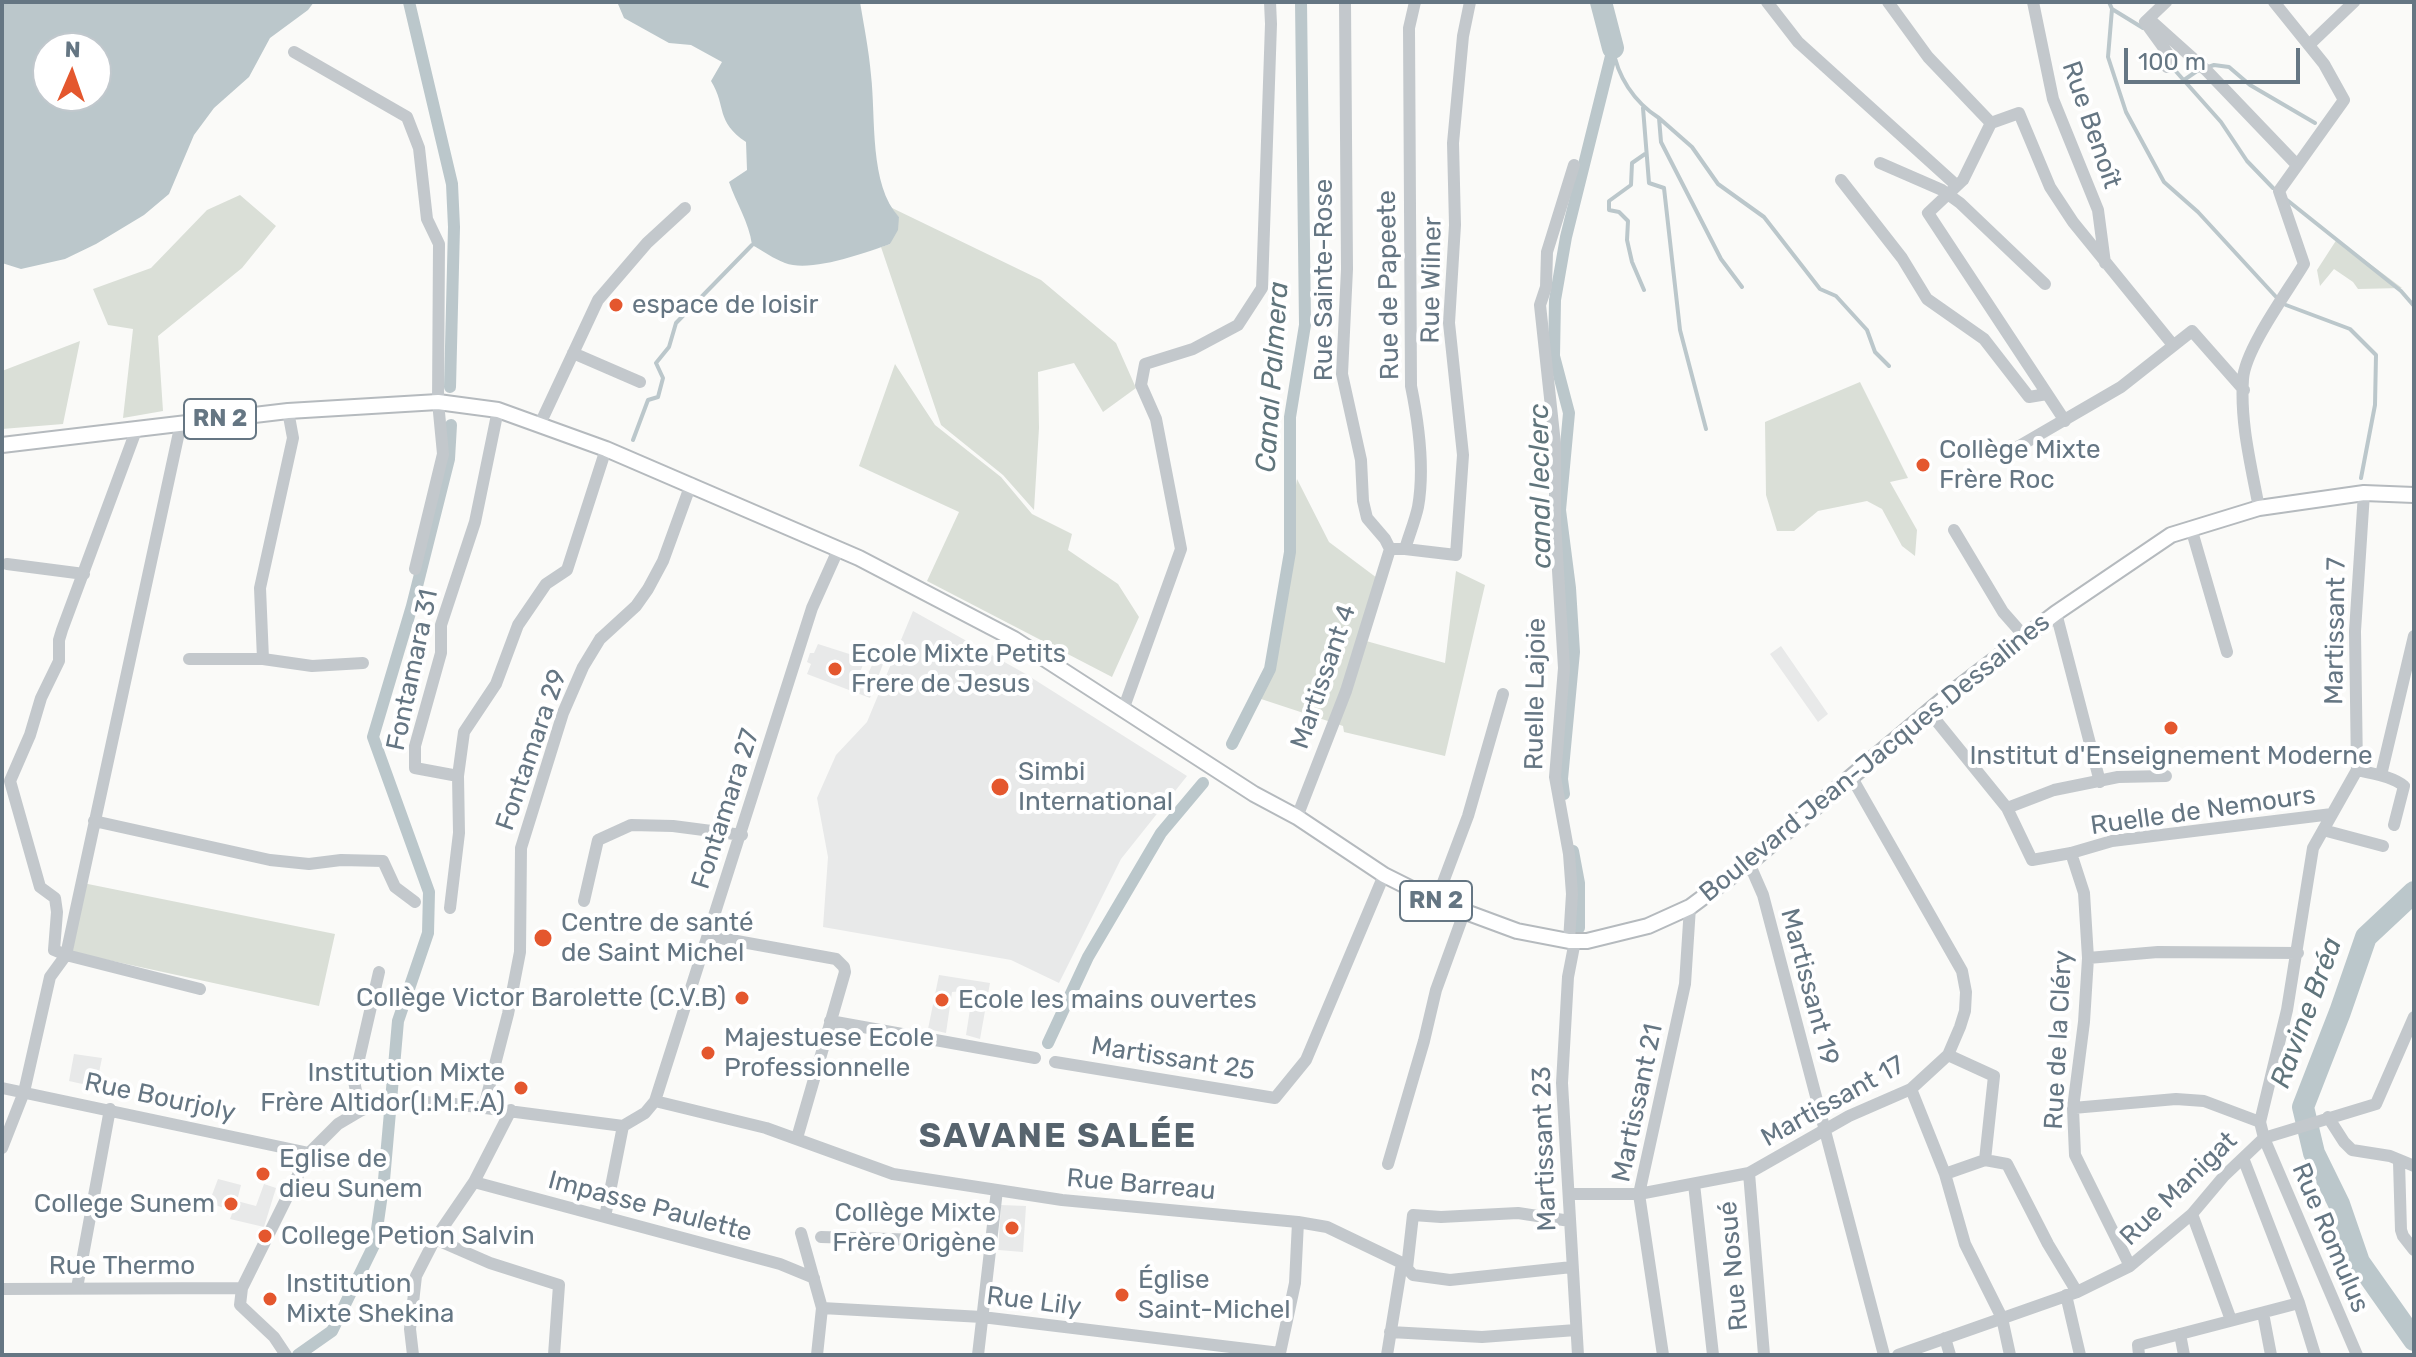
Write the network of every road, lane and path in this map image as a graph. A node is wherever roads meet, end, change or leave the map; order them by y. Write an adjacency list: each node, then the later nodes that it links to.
1 (1270, 2): 59 (street)
2 (1345, 2): 45 (street, Rue Sainte-Rose)
3 (1415, 2): 46 (street, Rue de Papeete)
4 (1470, 2): 46 (street, Rue Wilner)
5 (1767, 2): 20 (street)
6 (1888, 2): 15 (street)
7 (2033, 2): 22 (street, Rue Benoît)
8 (2166, 2): 11 (street)
9 (2274, 2): 12 (street)
10 (2354, 2): 12 (street)
11 (2149, 19): 14 (street); 18 (street)
12 (2310, 44): 18 (street)
13 (294, 52): 29 (street)
14 (2170, 65)
15 (1991, 123): 20 (street); 22 (street)
16 (1880, 163): 20 (street)
17 (1574, 165): 85 (street, Ruelle Lajoie)
18 (2297, 165): 27 (street)
19 (1841, 180): 28 (street)
20 (1952, 190): 23 (street); 28 (street)
21 (685, 208): 25 (street)
22 (2105, 263): 24 (street)
23 (2045, 284)
24 (2173, 345): 27 (street); 32 (street)
25 (573, 353): 26 (street); 34 (street)
26 (640, 382)
27 (2244, 390): 42 (street)
28 (2047, 394): 32 (street)
29 (438, 402): 30 (main road, Boulevard Jean-Jacques Dessalines / RN 2); 31 (main road, RN 2); 49 (street)
30 (498, 410): 34 (main road, Boulevard Jean-Jacques Dessalines / RN 2); 63 (street, Fontamara 31)
31 (288, 411): 33 (main road, RN 2); 56 (street)
32 (2065, 421): 37 (street)
33 (181, 423): 35 (main road, RN 2); 70 (street)
34 (540, 424): 38 (main road, Boulevard Jean-Jacques Dessalines / RN 2)
35 (137, 428): 36 (main road, RN 2); 50 (street)
36 (2, 445)
37 (2016, 448)
38 (606, 449): 39 (main road, Boulevard Jean-Jacques Dessalines / RN 2); 63 (street)
39 (691, 484): 47 (main road, Boulevard Jean-Jacques Dessalines / RN 2); 100 (street, Fontamara 29)
40 (2364, 493): 41 (main road, Boulevard Jean-Jacques Dessalines / RN 2); 42 (main road, Boulevard Jean-Jacques Dessalines / RN 2); 61 (street, Martissant 7)
41 (2414, 495)
42 (2259, 508): 43 (main road, Boulevard Jean-Jacques Dessalines / RN 2)
43 (2191, 528): 51 (main road, Boulevard Jean-Jacques Dessalines / RN 2); 54 (street)
44 (1954, 530): 53 (street)
45 (1390, 549): 46 (street); 69 (street, Martissant 4)
46 (1405, 549)
47 (838, 550): 59 (main road, Boulevard Jean-Jacques Dessalines / RN 2); 73 (street, Fontamara 27)
48 (7, 564): 50 (street)
49 (415, 569)
50 (84, 574): 87 (street)
51 (2056, 613): 53 (main road, Boulevard Jean-Jacques Dessalines / RN 2); 66 (street)
52 (2414, 636): 62 (street)
53 (2025, 637): 60 (main road, Boulevard Jean-Jacques Dessalines / RN 2)
54 (2227, 652)
55 (189, 659): 56 (street)
56 (263, 659): 57 (street)
57 (363, 663)
58 (1503, 694): 79 (street)
59 (1123, 710): 69 (main road, Boulevard Jean-Jacques Dessalines / RN 2)
60 (1930, 713): 65 (main road, Boulevard Jean-Jacques Dessalines / RN 2); 67 (street)
61 (2357, 770): 62 (street); 68 (street, Rue Manigat)
62 (2381, 775): 71 (street)
63 (458, 776): 82 (street)
64 (2166, 776): 66 (street)
65 (1852, 778): 76 (main road, Boulevard Jean-Jacques Dessalines / RN 2); 93 (street, Martissant 17)
66 (2100, 782): 67 (street)
67 (2007, 808): 75 (street, Ruelle de Nemours)
68 (2332, 814): 72 (street, Rue Manigat); 75 (street, Ruelle de Nemours)
69 (1297, 817): 77 (main road, Boulevard Jean-Jacques Dessalines / RN 2)
70 (94, 821): 80 (street); 87 (street)
71 (2394, 825)
72 (2323, 830): 74 (street); 86 (street, Rue Manigat)
73 (742, 835): 78 (street); 84 (street, Fontamara 27)
74 (2383, 846)
75 (2071, 853): 88 (street, Rue de la Cléry)
76 (1749, 863): 81 (main road, Boulevard Jean-Jacques Dessalines / RN 2); 108 (street, Martissant 19)
77 (1384, 875): 79 (main road, Boulevard Jean-Jacques Dessalines / RN 2); 95 (street, Martissant 25)
78 (584, 901)
79 (1436, 901): 83 (main road, Boulevard Jean-Jacques Dessalines / RN 2)
80 (415, 902)
81 (1690, 907): 85 (main road, Boulevard Jean-Jacques Dessalines / RN 2); 124 (street, Martissant 21)
82 (450, 908)
83 (1464, 913): 85 (main road, Boulevard Jean-Jacques Dessalines / RN 2); 116 (street)
84 (709, 936): 92 (street); 99 (street, Fontamara 27)
85 (1572, 941): 123 (street, Martissant 23)
86 (2298, 953): 88 (street); 106 (street, Rue Manigat)
87 (66, 955): 90 (street); 98 (street)
88 (2088, 958): 101 (street, Rue de la Cléry)
89 (379, 972): 104 (street)
90 (200, 989)
91 (2414, 1017): 105 (street)
92 (830, 1021): 94 (street); 109 (street)
93 (1948, 1055): 97 (street, Martissant 17); 114 (street)
94 (1035, 1058)
95 (1055, 1062)
96 (2, 1088): 98 (street, Rue Bourjoly)
97 (1911, 1089): 108 (street, Martissant 17); 119 (street)
98 (24, 1092): 102 (street, Rue Bourjoly); 111 (street)
99 (655, 1101): 107 (street); 109 (street, Rue Barreau)
100 (484, 1107): 103 (street); 104 (street)
101 (2073, 1108): 106 (street); 135 (street, Rue de la Cléry)
102 (110, 1109): 112 (street, Rue Bourjoly); 138 (street)
103 (511, 1110): 107 (street); 120 (street)
104 (360, 1111): 112 (street)
105 (2328, 1117): 110 (street); 115 (street)
106 (2260, 1122): 110 (street, Rue Manigat)
107 (623, 1126): 126 (street)
108 (1824, 1131): 118 (street, Martissant 17); 164 (street, Martissant 19)
109 (797, 1138): 122 (street, Rue Barreau)
110 (2264, 1138): 113 (street, Rue Manigat); 172 (street, Rue Romulus)
111 (2, 1148)
112 (309, 1153): 139 (street)
113 (2243, 1158): 125 (street, Rue Manigat); 142 (street)
114 (1985, 1160): 119 (street); 141 (street)
115 (2399, 1162): 117 (street); 133 (street)
116 (1388, 1164)
117 (2414, 1166)
118 (1749, 1173): 121 (street, Martissant 17); 163 (street, Rue Nosué)
119 (1945, 1174): 146 (street)
120 (474, 1182): 126 (street, Impasse Paulette); 131 (street)
121 (1694, 1184): 124 (street, Martissant 17); 162 (street)
122 (997, 1190): 128 (street, Rue Barreau); 132 (street)
123 (1569, 1194): 124 (street, Martissant 17); 127 (street, Martissant 23)
124 (1639, 1194): 161 (street, Martissant 21)
125 (2192, 1214): 135 (street, Rue Manigat); 147 (street)
126 (605, 1217): 137 (street, Impasse Paulette)
127 (1570, 1221): 134 (street); 136 (street, Martissant 23)
128 (1298, 1222): 134 (street, Rue Barreau); 153 (street, Rue Lily)
129 (801, 1233): 137 (street)
130 (821, 1237): 132 (street)
131 (435, 1239): 155 (street); 156 (street)
132 (990, 1242): 145 (street)
133 (2414, 1250)
134 (1404, 1266): 136 (street, Rue Barreau); 149 (street)
135 (2130, 1266): 141 (street, Rue Manigat)
136 (1572, 1267): 148 (street, Martissant 23)
137 (814, 1278): 143 (street)
138 (77, 1288): 139 (street, Rue Thermo); 140 (street, Rue Thermo)
139 (242, 1288): 152 (street)
140 (2, 1289)
141 (2072, 1293): 146 (street, Rue Manigat); 167 (street)
142 (2299, 1303): 144 (street); 171 (street)
143 (822, 1308): 145 (street, Rue Lily); 157 (street)
144 (2263, 1313): 147 (street); 170 (street)
145 (982, 1317): 153 (street, Rue Lily); 158 (street)
146 (2002, 1318): 151 (street, Rue Manigat); 166 (street)
147 (2231, 1320): 150 (street)
148 (1576, 1330): 149 (street); 160 (street, Martissant 23)
149 (1390, 1332): 159 (street)
150 (2180, 1334): 168 (street); 169 (street)
151 (1945, 1338): 154 (street, Rue Manigat); 165 (street)
152 (286, 1354)
153 (1280, 1354)
154 (1905, 1354)
155 (413, 1355)
156 (554, 1355)
157 (817, 1355)
158 (978, 1355)
159 (1387, 1355)
160 (1578, 1355)
161 (1663, 1355)
162 (1713, 1355)
163 (1764, 1355)
164 (1884, 1355)
165 (1950, 1355)
166 (2010, 1355)
167 (2080, 1355)
168 (2139, 1355)
169 (2184, 1355)
170 (2271, 1355)
171 (2315, 1355)
172 (2357, 1355)

